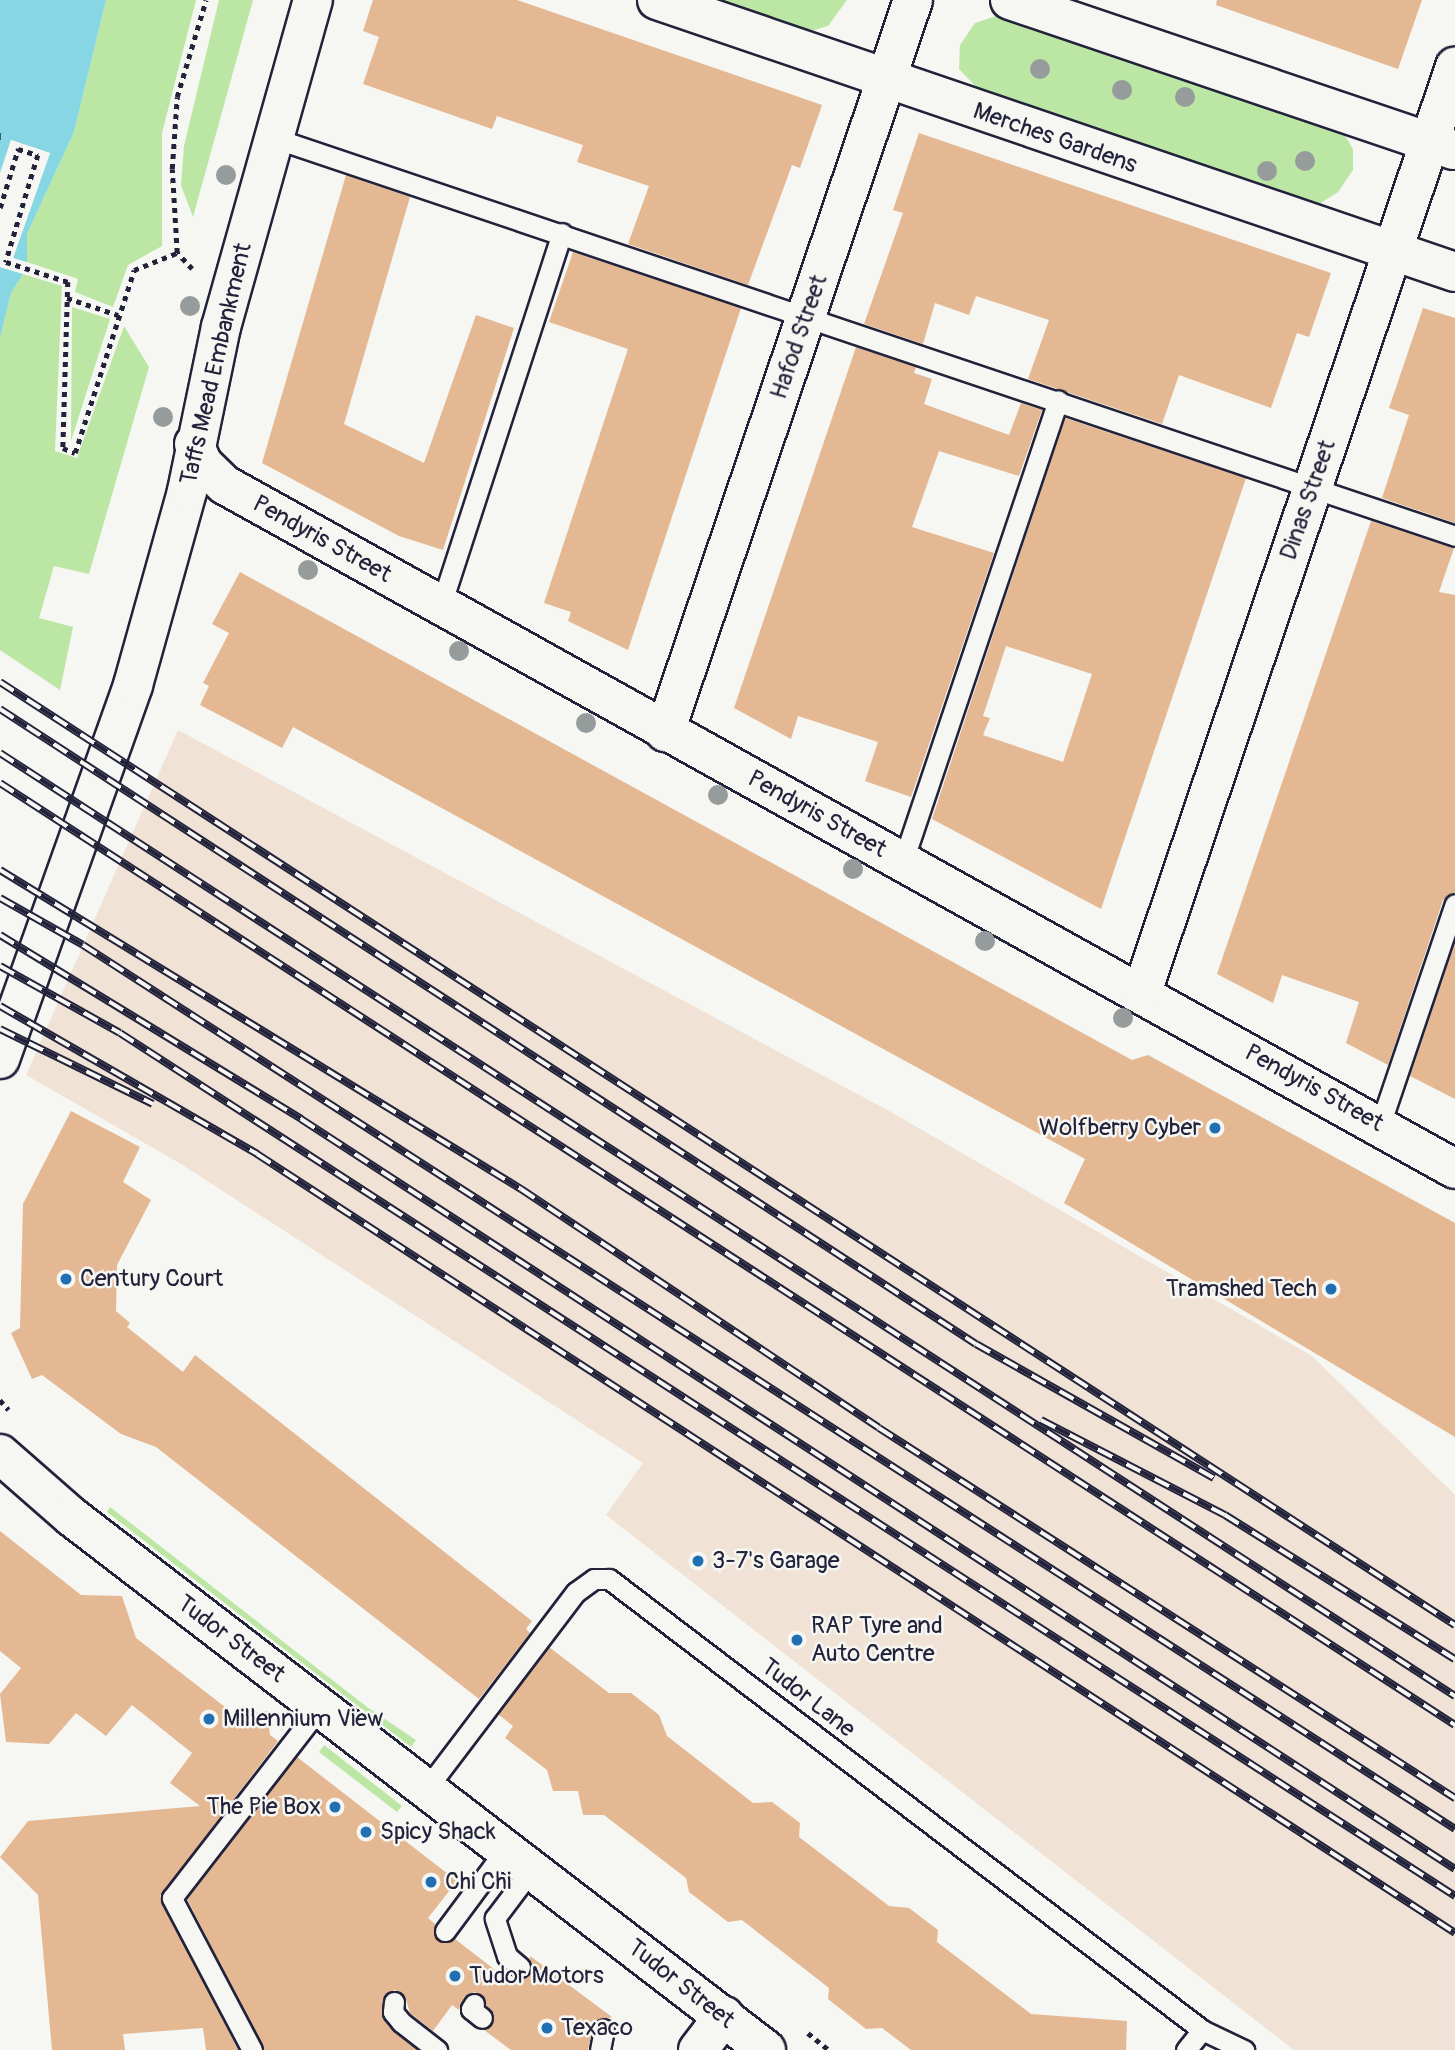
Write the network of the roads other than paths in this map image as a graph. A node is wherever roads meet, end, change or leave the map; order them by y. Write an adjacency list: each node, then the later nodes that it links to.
1 (313, 0): 7 (street, Taffs Mead Embankment)
2 (657, 0): 6 (street, Merches Gardens)
3 (913, 0): 6 (street, Hafod Street)
4 (1010, 0): 8 (street)
5 (1455, 67): 8 (street, Dinas Street)
6 (886, 81): 10 (street, Merches Gardens); 12 (street, Hafod Street)
7 (274, 138): 9 (lane); 14 (street, Taffs Mead Embankment)
8 (1442, 146): 10 (street, Dinas Street)
9 (562, 233): 12 (lane); 17 (lane)
10 (1392, 250): 11 (street, Merches Gardens); 15 (street, Dinas Street)
11 (1455, 272)
12 (807, 315): 13 (lane); 18 (street, Hafod Street)
13 (1058, 400): 15 (lane); 19 (lane)
14 (194, 444): 17 (street, Pendyris Street); 22 (street, Taffs Mead Embankment)
15 (1312, 486): 16 (lane); 21 (street, Dinas Street)
16 (1455, 536)
17 (441, 606): 18 (street, Pendyris Street)
18 (665, 732): 19 (street, Pendyris Street)
19 (903, 861): 21 (street, Pendyris Street)
20 (1455, 904): 23 (lane)
21 (1142, 992): 23 (street, Pendyris Street)
22 (0, 1059)
23 (1380, 1125): 24 (street, Pendyris Street)
24 (1455, 1168)
25 (0, 1454): 26 (street, Tudor Street)
26 (320, 1707): 27 (street, Tudor Street); 35 (lane)
27 (427, 1788): 28 (street, Tudor Street); 34 (lane, Tudor Lane)
28 (519, 1859): 29 (lane); 30 (lane); 32 (street, Tudor Street)
29 (445, 1931)
30 (508, 1964)
31 (394, 2002): 36 (lane)
32 (723, 2016): 38 (street); 39 (street, Tudor Street)
33 (604, 2029): 37 (lane)
34 (1202, 2029): 40 (lane); 41 (lane, Tudor Lane)
35 (252, 2050)
36 (437, 2050)
37 (600, 2050)
38 (698, 2050)
39 (766, 2050)
40 (1186, 2050)
41 (1244, 2050)

